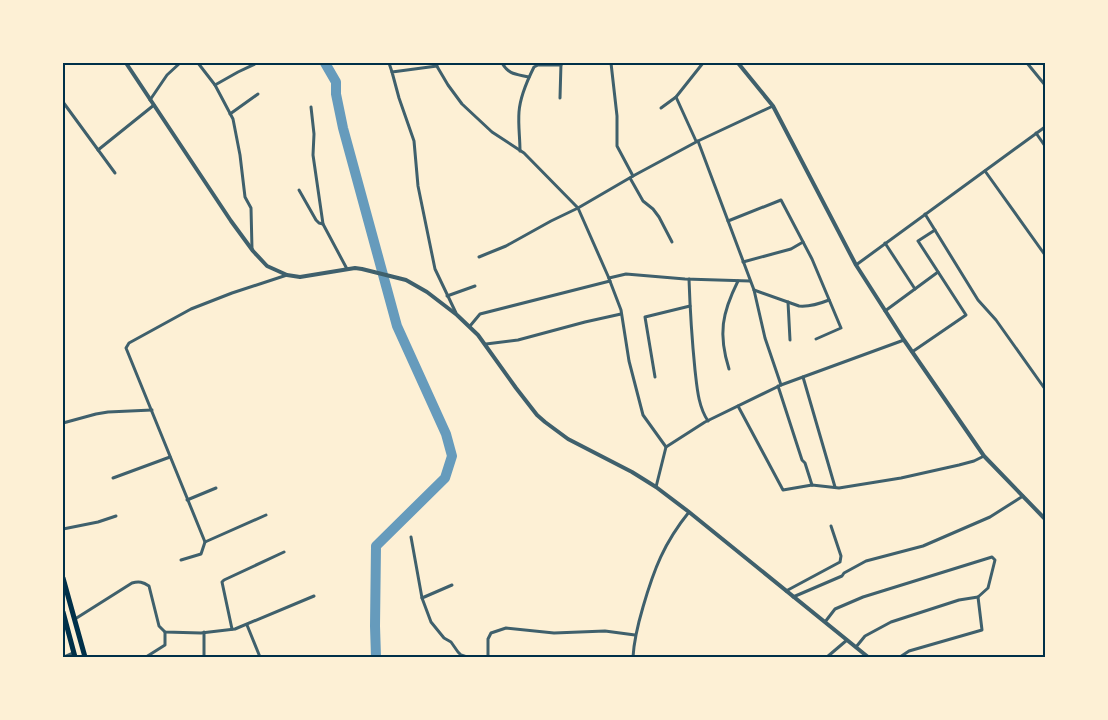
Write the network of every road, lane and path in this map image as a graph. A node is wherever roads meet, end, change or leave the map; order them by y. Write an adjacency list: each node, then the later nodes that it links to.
1 (126, 63): 21 (street)
2 (180, 63): 21 (street)
3 (198, 63): 16 (street)
4 (257, 63): 16 (street)
5 (389, 63): 14 (street)
6 (502, 63): 15 (street)
7 (611, 63): 36 (street)
8 (703, 63): 19 (street)
9 (738, 63): 24 (street)
10 (1027, 63): 17 (street)
11 (436, 64): 14 (street); 33 (street)
12 (535, 64): 13 (street); 15 (street)
13 (561, 64): 20 (street)
14 (392, 72): 61 (street)
15 (529, 77): 33 (street)
16 (215, 85): 27 (street)
17 (1045, 85)
18 (258, 94): 27 (street)
19 (676, 97): 26 (street); 30 (street)
20 (560, 98)
21 (150, 100): 23 (street)
22 (63, 102): 32 (street)
23 (153, 105): 32 (street); 46 (street)
24 (773, 106): 30 (street); 50 (street)
25 (311, 107): 41 (street)
26 (661, 108)
27 (230, 114): 46 (street)
28 (1045, 127): 29 (street)
29 (1036, 133): 31 (street); 34 (street)
30 (697, 141): 36 (street); 40 (street)
31 (1045, 146)
32 (98, 150): 35 (street)
33 (520, 151): 38 (street)
34 (985, 170): 39 (street); 47 (street)
35 (115, 173)
36 (631, 177): 38 (street); 43 (street)
37 (299, 190): 41 (street)
38 (578, 208): 48 (street); 55 (street)
39 (925, 214): 42 (street); 45 (street)
40 (728, 221): 44 (street); 49 (street)
41 (323, 224): 51 (street)
42 (935, 230): 52 (street); 78 (street)
43 (672, 242)
44 (803, 242): 49 (street); 62 (street)
45 (885, 243): 50 (street); 59 (street)
46 (252, 251): 53 (street)
47 (1045, 255)
48 (479, 257)
49 (743, 262): 57 (street)
50 (856, 265): 65 (street)
51 (347, 269): 53 (street); 67 (street)
52 (938, 272): 59 (street); 73 (street)
53 (287, 275): 80 (street)
54 (689, 279): 55 (street); 56 (street); 64 (street)
55 (610, 280): 66 (street); 68 (street)
56 (738, 281): 57 (street); 74 (street)
57 (750, 281): 60 (street)
58 (475, 286): 61 (street)
59 (915, 289): 65 (street)
60 (754, 290): 63 (street); 77 (street)
61 (447, 296): 67 (street)
62 (829, 300): 63 (street); 69 (street)
63 (788, 302): 70 (street)
64 (690, 306): 75 (street); 81 (street)
65 (885, 311): 71 (street)
66 (621, 314): 72 (street); 83 (street)
67 (457, 315): 68 (street)
68 (470, 326): 72 (street)
69 (816, 339)
70 (790, 340)
71 (904, 340): 73 (street); 76 (street)
72 (486, 344): 88 (street)
73 (912, 352): 84 (street)
74 (729, 369)
75 (655, 377)
76 (803, 377): 77 (street); 89 (street)
77 (780, 386): 79 (street); 87 (street)
78 (1045, 389)
79 (738, 406): 81 (street); 87 (street)
80 (152, 410): 82 (street); 85 (street)
81 (708, 421): 83 (street)
82 (63, 423)
83 (666, 447): 88 (street)
84 (984, 456): 89 (street); 91 (street)
85 (170, 457): 86 (street); 92 (street)
86 (113, 478)
87 (812, 485): 89 (street)
88 (656, 487): 93 (street)
89 (835, 487)
90 (216, 488): 92 (street)
91 (1023, 496): 96 (street); 107 (street)
92 (187, 500): 100 (street)
93 (689, 512): 105 (street); 117 (street)
94 (266, 515): 100 (street)
95 (116, 516): 98 (street)
96 (1045, 519)
97 (831, 526): 105 (street)
98 (63, 529)
99 (411, 537): 109 (street)
100 (205, 542): 102 (street)
101 (284, 552): 114 (street)
102 (181, 560)
103 (63, 578): 111 (highway)
104 (452, 585): 109 (street)
105 (786, 591): 107 (street)
106 (314, 596): 113 (street)
107 (793, 597): 112 (street)
108 (978, 597): 112 (street); 119 (street); 131 (street)
109 (422, 598): 126 (street)
110 (63, 612): 120 (highway)
111 (75, 620): 115 (street); 122 (highway)
112 (825, 622): 118 (street)
113 (247, 625): 114 (street); 125 (street)
114 (232, 629): 116 (street)
115 (165, 632): 116 (street); 123 (street)
116 (204, 632): 124 (street)
117 (636, 634): 127 (street); 128 (street)
118 (847, 640): 119 (street); 129 (street)
119 (856, 647): 130 (street)
120 (75, 655): 121 (street)
121 (65, 657)
122 (85, 657)
123 (146, 657)
124 (204, 657)
125 (261, 657)
126 (467, 657)
127 (488, 657)
128 (633, 657)
129 (827, 657)
130 (868, 657)
131 (900, 657)

